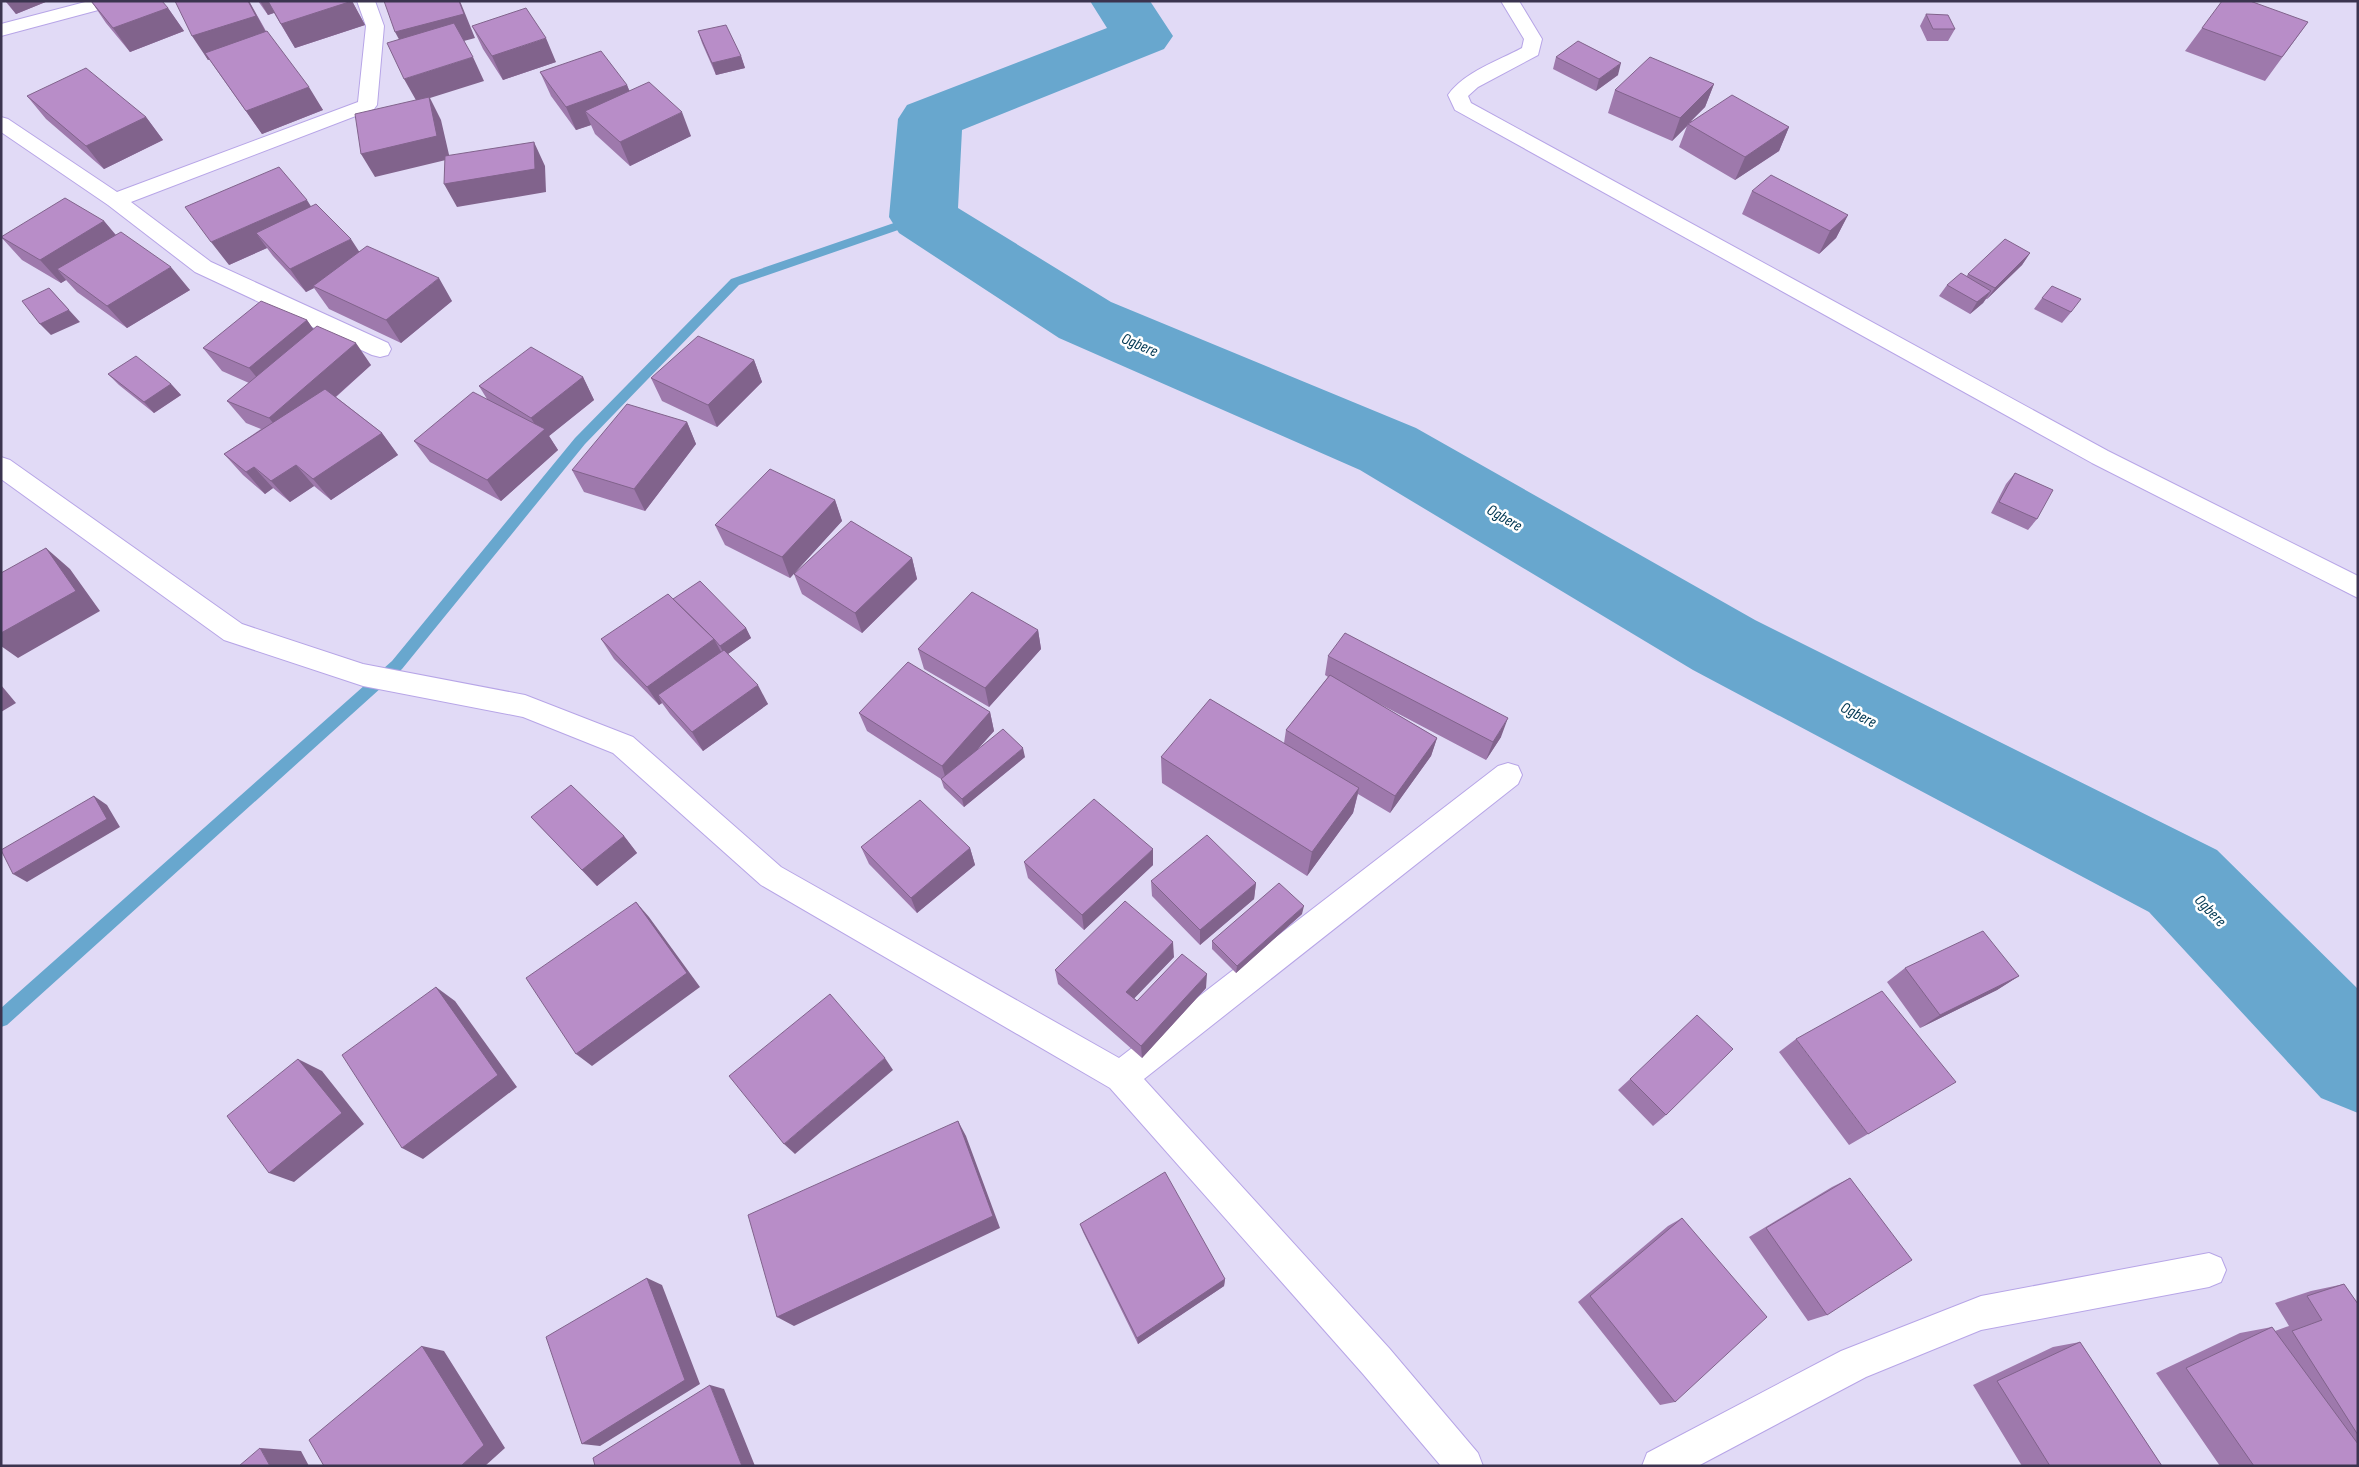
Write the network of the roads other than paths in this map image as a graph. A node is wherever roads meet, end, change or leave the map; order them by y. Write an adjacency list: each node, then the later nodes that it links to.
1 (111, 1): 4 (street)
2 (1510, 1): 9 (street)
3 (373, 3): 6 (street)
4 (1, 30)
5 (1, 123): 6 (street)
6 (115, 200): 7 (street)
7 (380, 349)
8 (1, 466): 11 (street)
9 (2358, 588)
10 (1508, 775): 11 (street)
11 (1121, 1077): 13 (street)
12 (2209, 1270): 14 (street)
13 (1465, 1466)
14 (1660, 1466)

